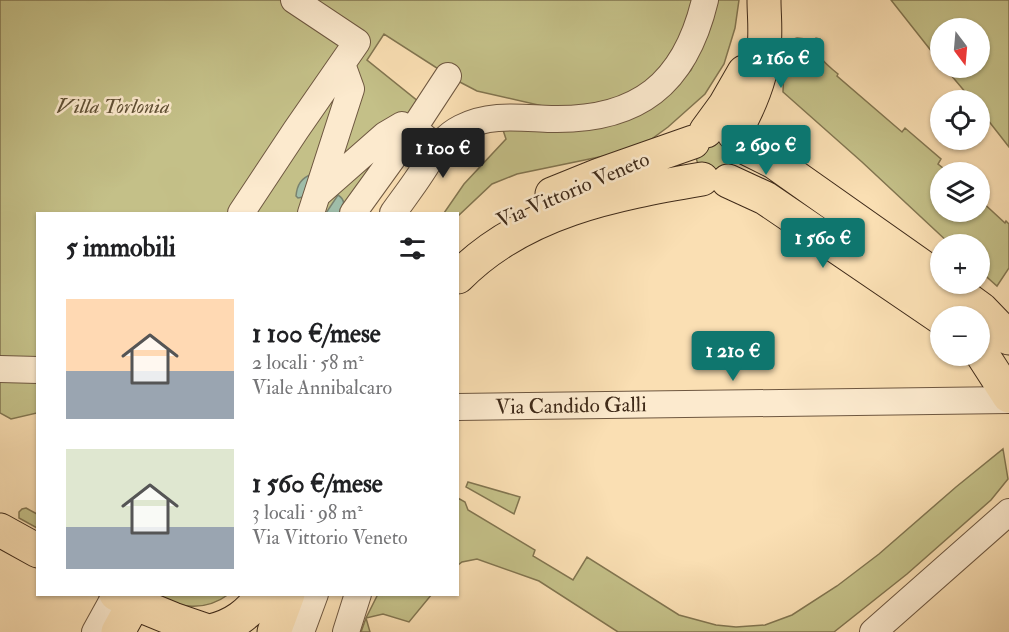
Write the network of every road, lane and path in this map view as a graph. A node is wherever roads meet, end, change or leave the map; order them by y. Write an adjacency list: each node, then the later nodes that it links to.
1 (294, 0): 4 (street)
2 (705, 0): 8 (street)
3 (764, 14): 7 (main road)
4 (342, 64): 10 (street); 11 (street)
5 (448, 76): 6 (street)
6 (406, 129): 8 (street); 10 (street); 13 (street)
7 (719, 138): 9 (main road); 9 (main road); 15 (main road, Via Vittorio Veneto); 16 (main road)
8 (432, 155): 14 (street)
9 (715, 180): 17 (main road, Via Vittorio Veneto); 19 (main road)
10 (314, 204): 12 (street)
11 (242, 212)
12 (296, 212)
13 (354, 212)
14 (394, 212)
15 (459, 246)
16 (930, 272)
17 (459, 276)
18 (961, 294): 20 (main road)
19 (930, 310)
20 (1009, 338)
21 (989, 366): 24 (main road)
22 (0, 369): 23 (street)
23 (36, 370)
24 (1009, 398): 25 (street, Via Candido Galli)
25 (459, 407)
26 (1009, 512): 41 (street)
27 (0, 530): 28 (main road)
28 (36, 550)
29 (261, 596): 34 (main road)
30 (287, 596): 38 (main road)
31 (314, 596): 39 (street)
32 (357, 596): 40 (street)
33 (126, 598): 34 (main road); 35 (street); 36 (street); 37 (main road)
34 (210, 631)
35 (95, 632)
36 (99, 632)
37 (118, 632)
38 (274, 632)
39 (301, 632)
40 (346, 632)
41 (873, 632)

